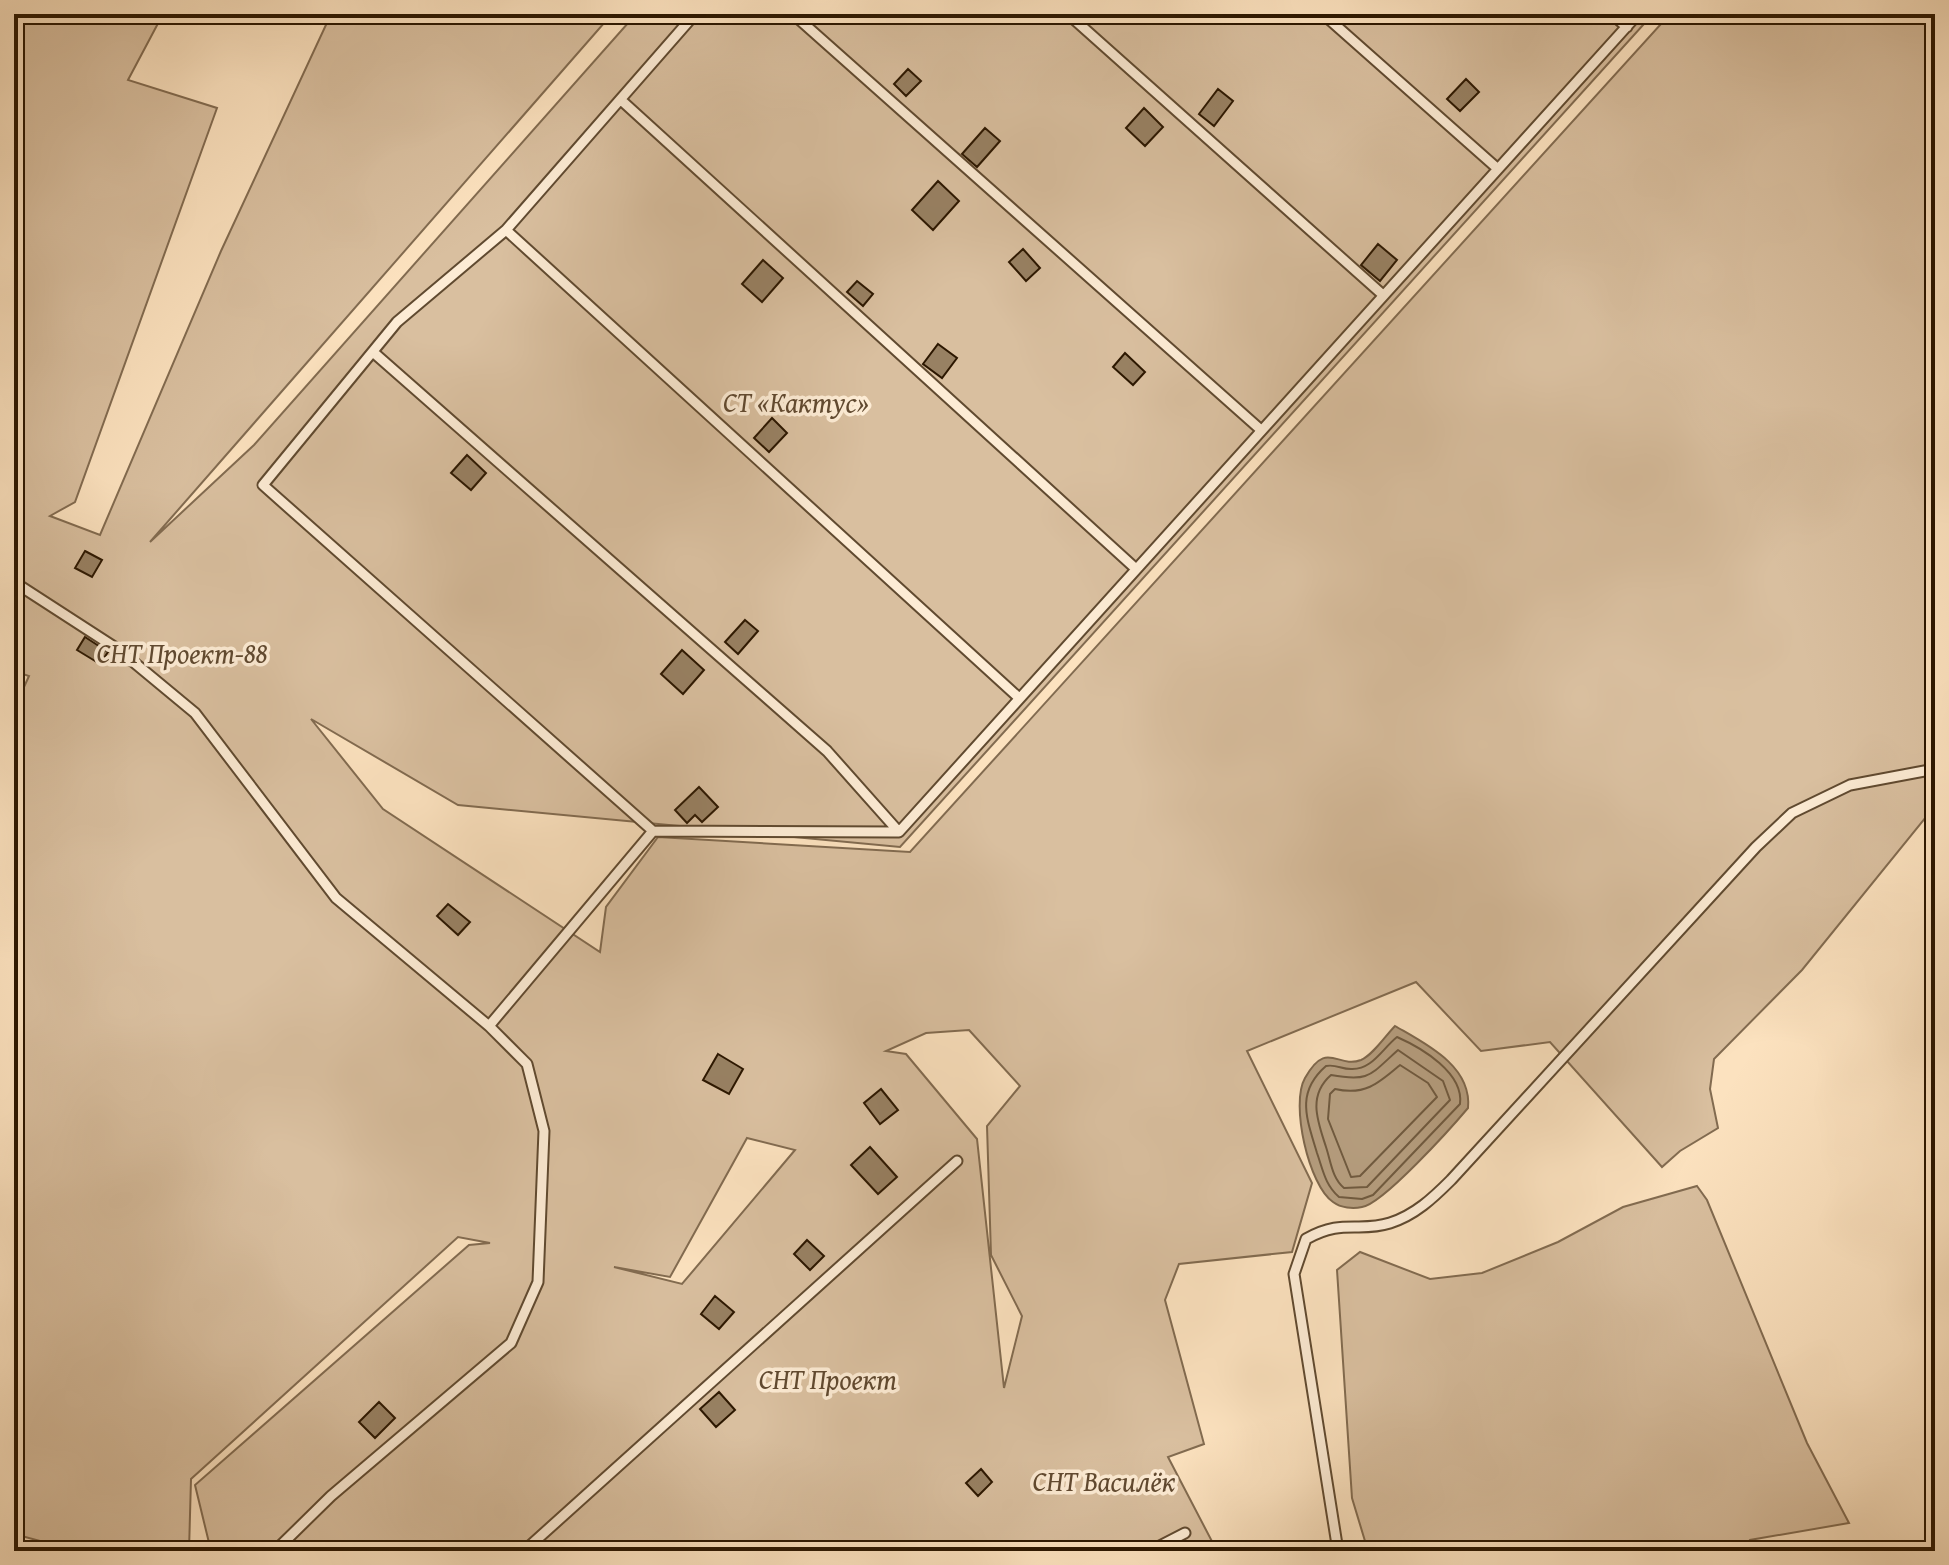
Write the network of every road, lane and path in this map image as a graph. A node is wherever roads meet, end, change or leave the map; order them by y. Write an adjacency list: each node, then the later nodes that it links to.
1 (695, 14): 8 (lane)
2 (793, 14): 13 (lane)
3 (1068, 14): 11 (lane)
4 (1323, 14): 9 (lane)
5 (1612, 14): 7 (lane)
6 (1638, 14): 7 (lane)
7 (1627, 27): 9 (lane)
8 (621, 100): 10 (lane); 14 (lane)
9 (1498, 169): 11 (lane)
10 (506, 230): 12 (lane); 16 (lane)
11 (1383, 295): 13 (lane)
12 (373, 352): 18 (lane); 19 (lane)
13 (1261, 430): 14 (lane)
14 (1135, 568): 16 (lane)
15 (14, 582): 20 (lane)
16 (1018, 697): 19 (lane)
17 (1935, 769): 26 (lane)
18 (653, 831): 19 (lane); 20 (lane)
19 (899, 832)
20 (489, 1026): 23 (lane)
21 (957, 1161): 24 (lane)
22 (1185, 1533): 25 (lane)
23 (275, 1551)
24 (524, 1551)
25 (1150, 1551)
26 (1338, 1551)

